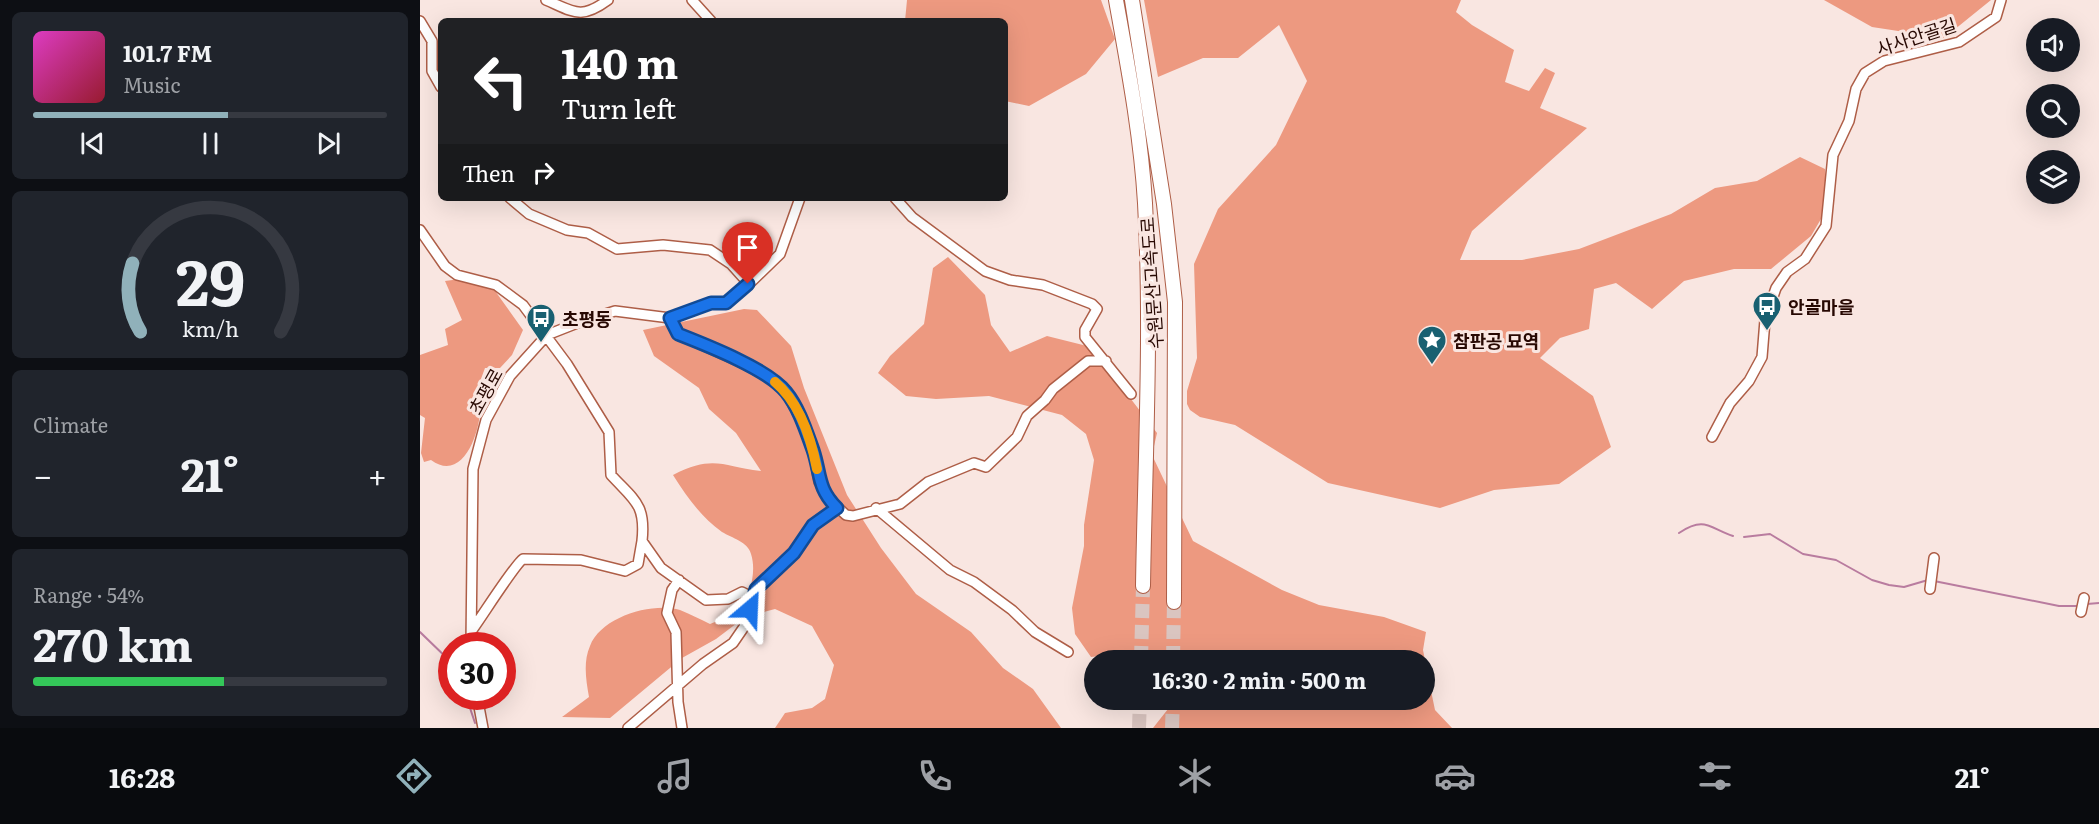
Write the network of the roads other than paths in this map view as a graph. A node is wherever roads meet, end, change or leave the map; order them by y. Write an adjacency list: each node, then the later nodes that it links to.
1 (546, 0): 2 (street)
2 (608, 0)
3 (692, 0): 7 (street)
4 (1116, 0): 25 (highway, 수원문산고속도로)
5 (1132, 0): 29 (highway, 수원문산고속도로)
6 (2003, 1): 19 (street, 사사안골길)
7 (708, 18)
8 (420, 21): 9 (street)
9 (438, 82)
10 (514, 201): 14 (street)
11 (799, 201): 14 (street)
12 (898, 201): 17 (street)
13 (420, 230): 16 (street)
14 (748, 284): 15 (street)
15 (670, 318): 16 (street); 20 (street)
16 (547, 335): 22 (street); 31 (street, 초평로)
17 (1106, 361): 18 (street); 21 (street)
18 (1131, 394)
19 (1712, 437)
20 (837, 508): 21 (street); 27 (street)
21 (876, 508): 32 (street)
22 (642, 541): 24 (street); 31 (street)
23 (1934, 558): 26 (street)
24 (679, 580): 27 (street); 33 (street)
25 (1143, 586)
26 (1930, 589)
27 (754, 598): 33 (street)
28 (2084, 598): 30 (street)
29 (1174, 602)
30 (2081, 612)
31 (472, 630)
32 (1068, 652)
33 (678, 686): 36 (street); 37 (street)
34 (480, 710): 35 (street)
35 (483, 728)
36 (628, 728)
37 (682, 728)

